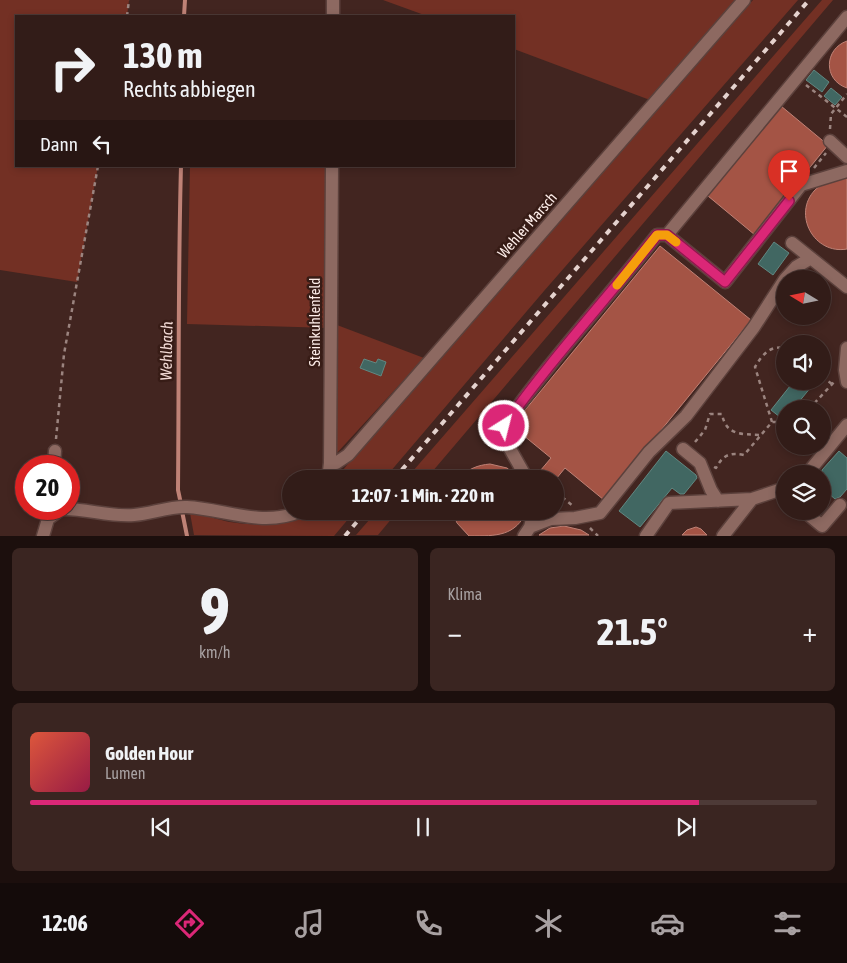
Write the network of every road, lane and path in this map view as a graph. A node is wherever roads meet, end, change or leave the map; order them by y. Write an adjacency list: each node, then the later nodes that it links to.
1 (129, 0): 4 (path)
2 (332, 0): 5 (street)
3 (744, 0): 35 (street, Wehler Marsch)
4 (127, 15)
5 (332, 15)
6 (847, 17): 7 (street)
7 (797, 77): 9 (path); 17 (street)
8 (847, 94): 9 (path)
9 (836, 108): 10 (path); 11 (path)
10 (847, 117)
11 (831, 143): 12 (street); 16 (path)
12 (847, 157)
13 (98, 167): 32 (path)
14 (332, 167): 35 (street, Steinkuhlenfeld)
15 (847, 171): 16 (street)
16 (801, 185): 17 (street)
17 (667, 235): 39 (street)
18 (792, 242): 19 (street)
19 (811, 258): 20 (street); 21 (street)
20 (793, 270)
21 (847, 287)
22 (776, 293): 50 (street)
23 (776, 348): 28 (path)
24 (847, 348): 25 (street)
25 (846, 376): 26 (path)
26 (832, 384): 27 (path)
27 (817, 400)
28 (772, 422): 29 (path); 31 (path)
29 (776, 422)
30 (847, 425): 37 (street)
31 (761, 435): 33 (path); 36 (path)
32 (55, 451): 34 (street)
33 (685, 451): 36 (street)
34 (55, 455)
35 (330, 463): 38 (street, Steinkuhlenfeld)
36 (700, 463): 42 (street)
37 (814, 465)
38 (329, 470)
39 (522, 470)
40 (776, 493): 41 (street)
41 (752, 499): 42 (street); 53 (street)
42 (718, 501): 52 (street)
43 (840, 505): 46 (street)
44 (80, 510): 45 (street)
45 (282, 516)
46 (831, 516)
47 (48, 520): 51 (street)
48 (815, 520): 49 (street)
49 (827, 520)
50 (527, 531)
51 (43, 536)
52 (646, 536)
53 (723, 536)

